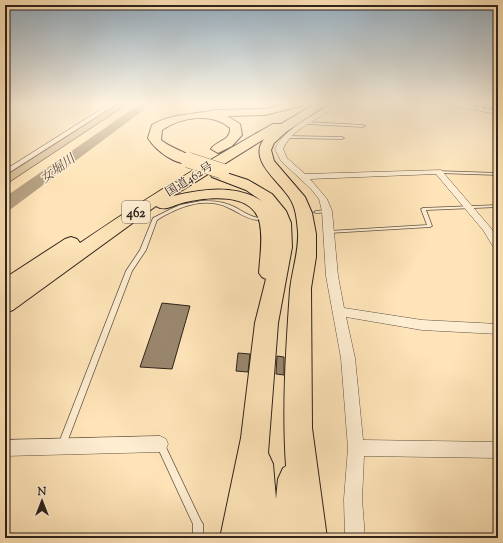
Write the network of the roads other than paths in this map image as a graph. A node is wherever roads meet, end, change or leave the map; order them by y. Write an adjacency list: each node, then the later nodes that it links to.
1 (75, 128): 14 (street)
2 (149, 128): 11 (highway)
3 (156, 128): 11 (highway)
4 (236, 128): 17 (highway)
5 (262, 128): 17 (highway, 国道462号 / 462)
6 (275, 128): 23 (highway, 国道462号 / 462)
7 (284, 128): 25 (highway)
8 (300, 128): 9 (street)
9 (288, 137): 10 (lane); 16 (street)
10 (342, 138)
11 (185, 161): 12 (highway)
12 (220, 172): 25 (highway); 27 (highway)
13 (438, 172): 15 (lane); 16 (street); 19 (street)
14 (5, 173)
15 (498, 174)
16 (302, 177): 21 (street)
17 (135, 202): 24 (highway, 国道462号 / 462)
18 (498, 206): 19 (lane)
19 (468, 207): 21 (lane); 22 (street)
20 (257, 219): 33 (lane)
21 (329, 232): 28 (street)
22 (498, 246)
23 (53, 272): 26 (highway, 国道462号 / 462); 27 (highway)
24 (5, 288)
25 (301, 288): 31 (highway)
26 (5, 306)
27 (269, 309): 30 (highway)
28 (339, 311): 29 (street); 35 (street)
29 (498, 329)
30 (257, 426): 38 (highway); 39 (highway)
31 (298, 428): 40 (highway); 41 (highway)
32 (160, 444): 33 (street); 37 (lane)
33 (61, 447): 34 (street)
34 (5, 448)
35 (356, 448): 36 (street); 42 (street)
36 (498, 450)
37 (198, 538)
38 (238, 538)
39 (260, 538)
40 (290, 538)
41 (309, 538)
42 (355, 538)

